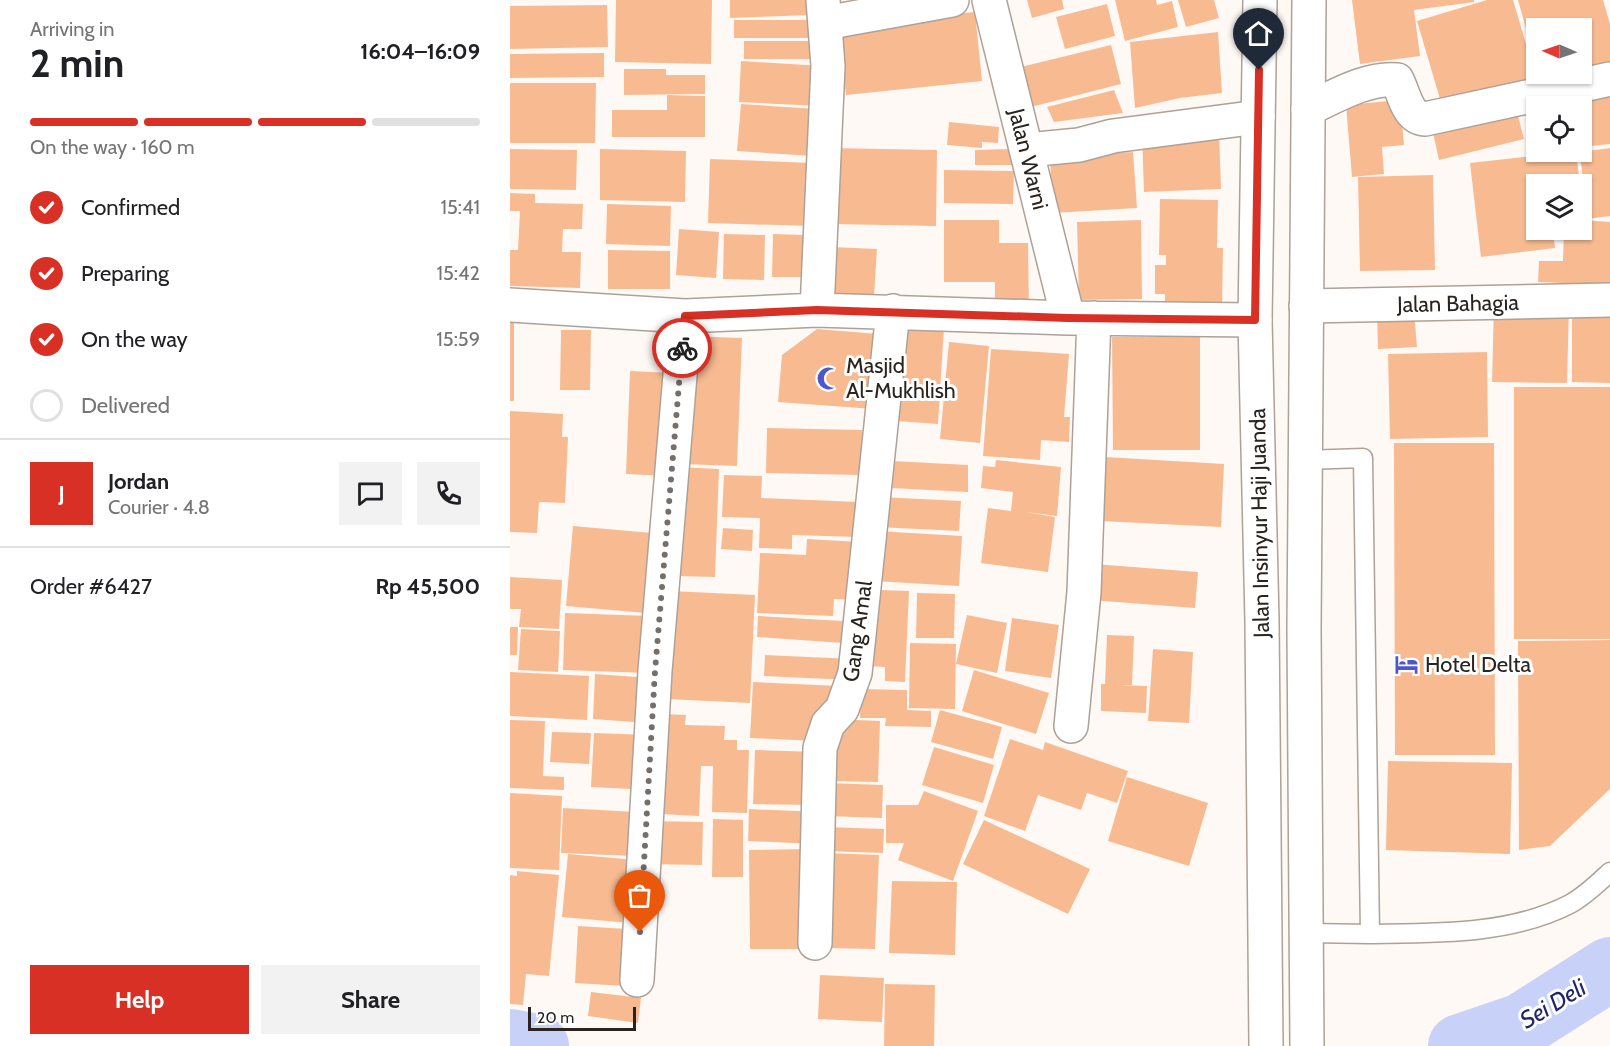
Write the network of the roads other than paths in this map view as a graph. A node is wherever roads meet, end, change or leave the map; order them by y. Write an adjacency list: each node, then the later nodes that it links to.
1 (952, 0): 5 (street)
2 (989, 0): 9 (street, Jalan Warni)
3 (1260, 0): 8 (street, Jalan Insinyur Haji Juanda)
4 (1309, 0): 7 (street, Jalan Insinyur Haji Juanda)
5 (824, 12): 13 (street)
6 (1610, 79): 7 (street)
7 (1308, 110): 12 (street, Jalan Insinyur Haji Juanda)
8 (1258, 117): 9 (street); 17 (street, Jalan Insinyur Haji Juanda)
9 (1027, 150): 16 (street, Jalan Warni)
10 (1610, 300): 12 (street, Jalan Bahagia)
11 (510, 305): 15 (street)
12 (1306, 306): 18 (street, Jalan Insinyur Haji Juanda)
13 (817, 310): 14 (street); 15 (street)
14 (893, 311): 16 (street); 22 (street, Gang Amal)
15 (685, 316): 24 (street)
16 (1081, 318): 17 (street); 19 (street, Jalan Warni)
17 (1255, 320): 25 (street, Jalan Insinyur Haji Juanda)
18 (1305, 460): 21 (lane); 23 (street, Jalan Insinyur Haji Juanda)
19 (1071, 726)
20 (1610, 872): 21 (lane)
21 (1370, 934): 23 (lane)
22 (815, 943)
23 (1306, 946): 26 (street, Jalan Insinyur Haji Juanda)
24 (637, 980)
25 (1266, 1046)
26 (1308, 1046)

